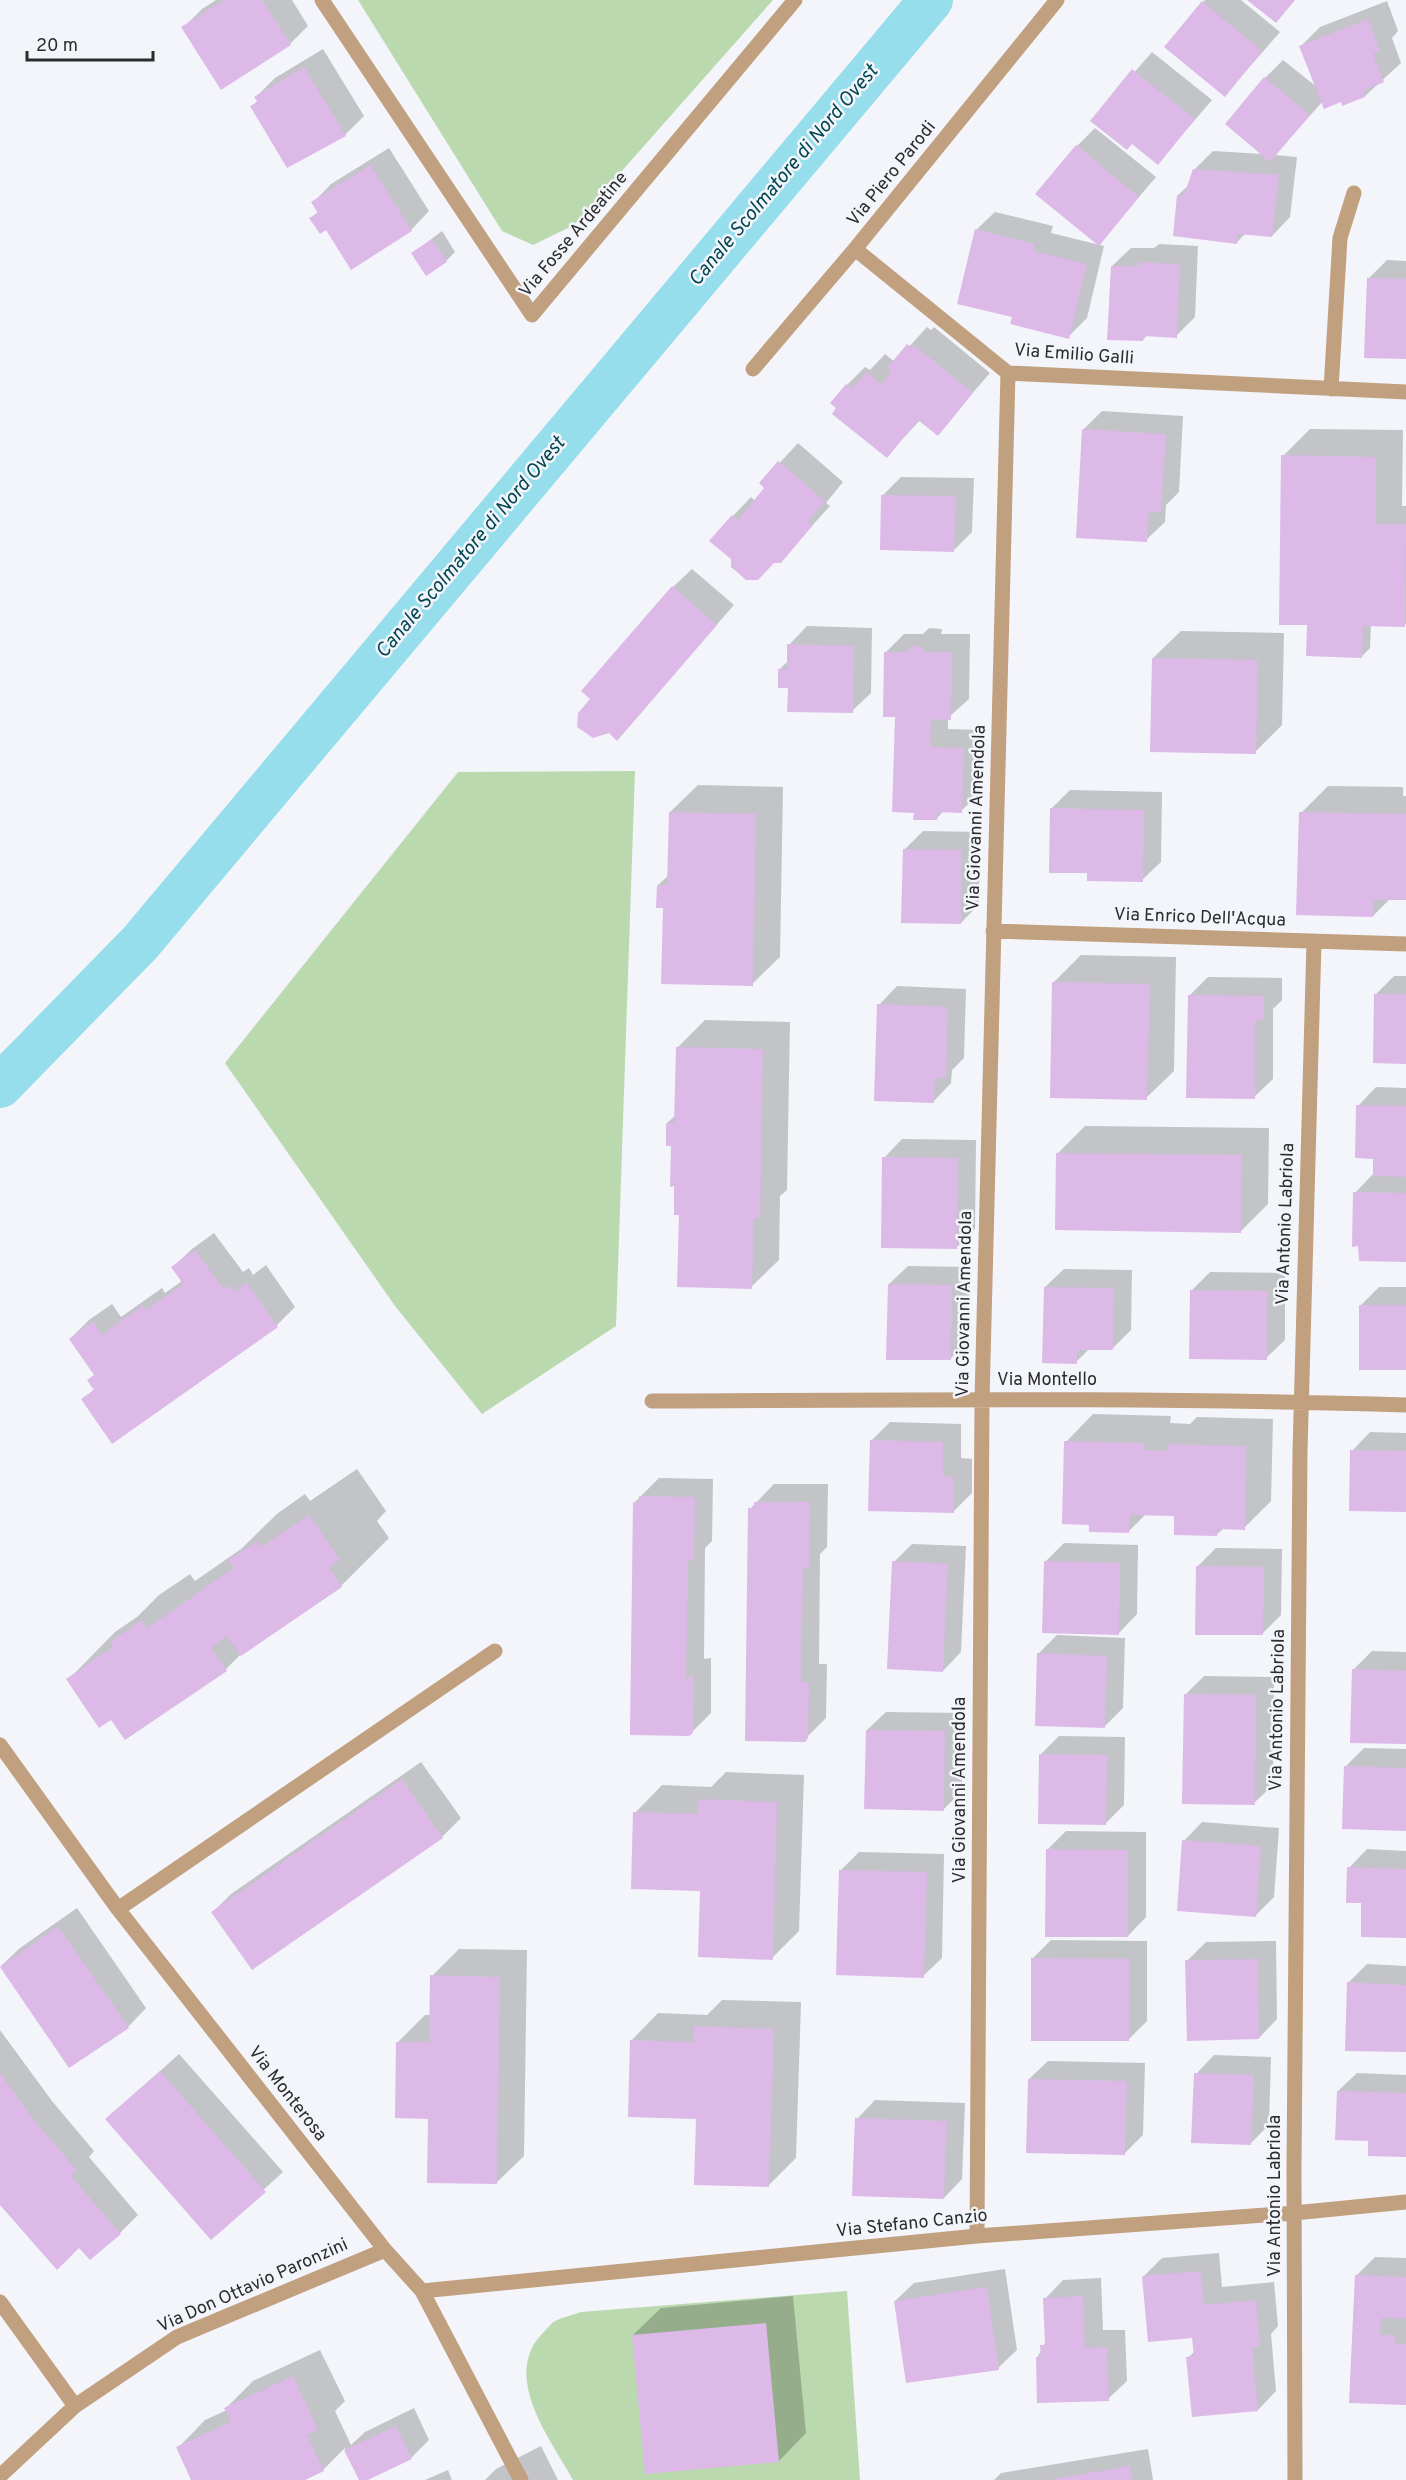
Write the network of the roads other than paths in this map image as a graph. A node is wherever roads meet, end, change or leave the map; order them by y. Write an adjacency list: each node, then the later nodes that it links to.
1 (322, 0): 2 (street, Via Fosse Ardeatine)
2 (795, 0)
3 (1057, 0): 5 (street, Via Piero Parodi)
4 (1354, 193): 8 (street)
5 (855, 249): 6 (street, Via Piero Parodi); 7 (street, Via Emilio Galli)
6 (753, 369)
7 (1008, 373): 8 (street, Via Emilio Galli); 10 (street, Via Giovanni Amendola)
8 (1331, 389): 9 (street, Via Emilio Galli)
9 (1406, 392)
10 (993, 931): 11 (street, Via Enrico Dell'Acqua); 13 (street, Via Giovanni Amendola)
11 (1314, 941): 12 (street, Via Enrico Dell'Acqua); 15 (street, Via Antonio Labriola)
12 (1406, 944)
13 (982, 1400): 14 (street, Via Montello); 15 (street, Via Montello); 22 (street, Via Giovanni Amendola)
14 (652, 1401)
15 (1301, 1402): 16 (street, Via Montello); 21 (street, Via Antonio Labriola)
16 (1406, 1405)
17 (495, 1651): 19 (street)
18 (0, 1745): 19 (street, Via Monterosa)
19 (118, 1909): 23 (street, Via Monterosa)
20 (1406, 2202): 21 (street, Via Stefano Canzio)
21 (1294, 2213): 22 (street, Via Stefano Canzio); 29 (street, Via Antonio Labriola)
22 (977, 2236): 24 (street, Via Stefano Canzio)
23 (385, 2250): 24 (street, Via Monterosa); 26 (street, Via Don Ottavio Paronzini)
24 (422, 2291): 28 (street, Via Monterosa)
25 (0, 2302): 26 (street)
26 (75, 2406): 27 (street, Via Don Ottavio Paronzini)
27 (0, 2476)
28 (520, 2480)
29 (1295, 2480)

